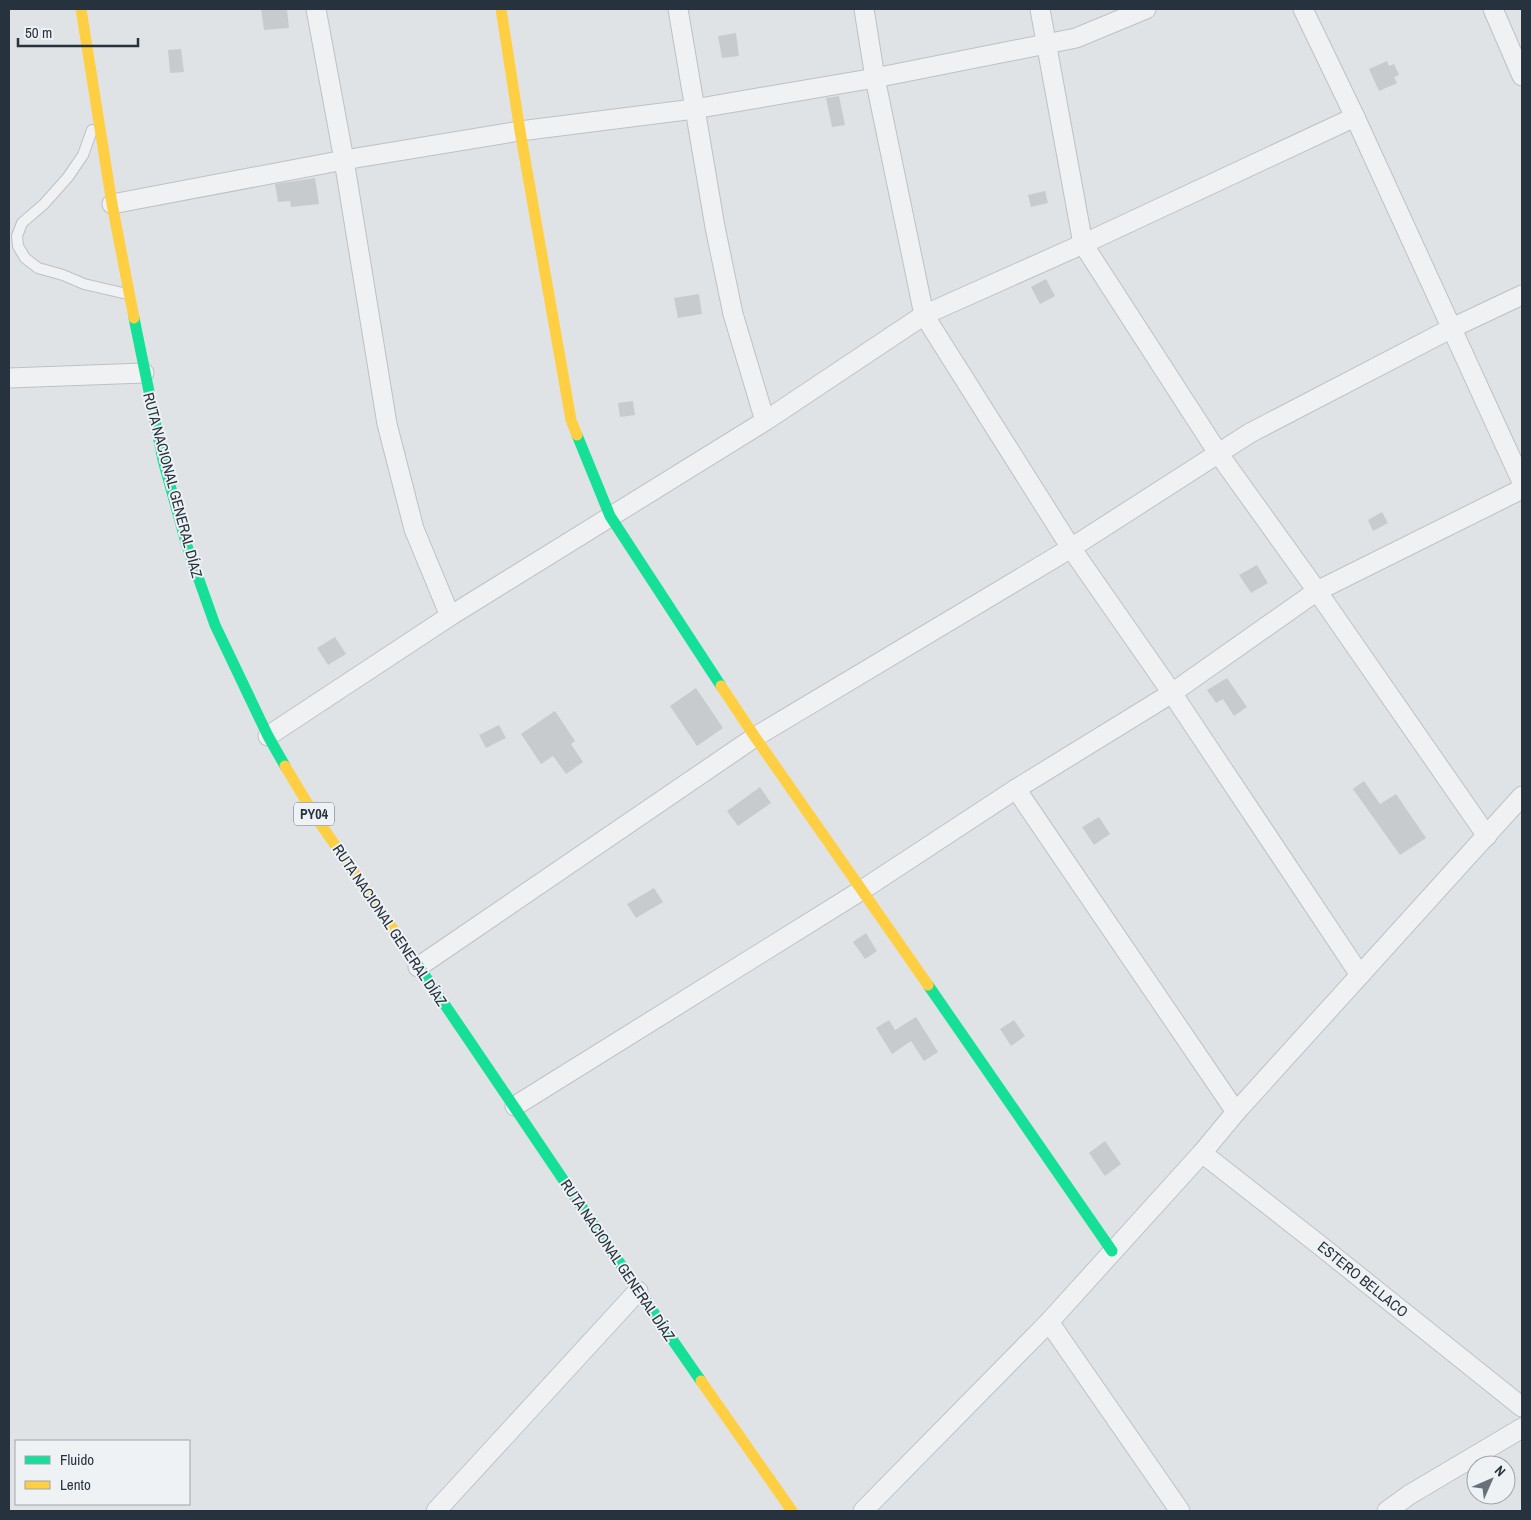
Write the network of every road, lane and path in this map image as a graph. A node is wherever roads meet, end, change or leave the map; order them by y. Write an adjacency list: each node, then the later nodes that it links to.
1 (82, 9): 14 (main road, RUTA NACIONAL GENERAL DÍAZ / PY04)
2 (316, 9): 17 (street)
3 (501, 9): 16 (main road)
4 (678, 9): 13 (street)
5 (864, 9): 12 (street)
6 (1040, 9): 10 (street)
7 (1146, 9): 10 (street)
8 (1303, 9): 15 (street)
9 (1492, 9): 11 (street)
10 (1046, 43): 12 (street); 19 (street)
11 (1522, 76)
12 (875, 78): 13 (street); 22 (street)
13 (694, 109): 16 (street); 26 (street)
14 (98, 115): 18 (main road, RUTA NACIONAL GENERAL DÍAZ / PY04); 20 (lane)
15 (1355, 117): 19 (street); 23 (street)
16 (520, 131): 17 (street); 30 (main road)
17 (344, 160): 18 (street); 33 (street)
18 (112, 204): 20 (main road, RUTA NACIONAL GENERAL DÍAZ / PY04)
19 (1083, 244): 22 (street); 27 (street)
20 (129, 295): 24 (main road, RUTA NACIONAL GENERAL DÍAZ / PY04)
21 (1522, 295): 23 (street)
22 (924, 315): 26 (street); 31 (street)
23 (1452, 328): 27 (street); 28 (street)
24 (144, 374): 25 (street); 35 (main road, RUTA NACIONAL GENERAL DÍAZ / PY04)
25 (9, 378)
26 (764, 420): 30 (street)
27 (1218, 453): 31 (street); 32 (street)
28 (1522, 482)
29 (1522, 489): 32 (street)
30 (610, 516): 33 (street); 36 (main road)
31 (1072, 548): 34 (street); 36 (street)
32 (1317, 591): 34 (street); 39 (street)
33 (450, 616): 35 (street)
34 (1172, 692): 37 (street); 42 (street)
35 (268, 736): 41 (main road, RUTA NACIONAL GENERAL DÍAZ / PY04)
36 (754, 737): 40 (main road); 41 (street)
37 (1016, 789): 40 (street); 44 (street)
38 (1522, 796): 39 (street)
39 (1487, 836): 42 (street)
40 (862, 890): 43 (street); 46 (main road)
41 (418, 967): 43 (main road, RUTA NACIONAL GENERAL DÍAZ / PY04)
42 (1360, 976): 44 (street)
43 (515, 1106): 47 (main road, RUTA NACIONAL GENERAL DÍAZ / PY04)
44 (1236, 1112): 45 (street)
45 (1202, 1153): 46 (street); 49 (street, ESTERO BELLACO)
46 (1112, 1251): 48 (street)
47 (638, 1292): 51 (street); 52 (main road, RUTA NACIONAL GENERAL DÍAZ / PY04)
48 (1049, 1322): 53 (street); 54 (street)
49 (1522, 1407)
50 (1522, 1428): 55 (street)
51 (436, 1511)
52 (792, 1511)
53 (863, 1511)
54 (1180, 1511)
55 (1387, 1511)

